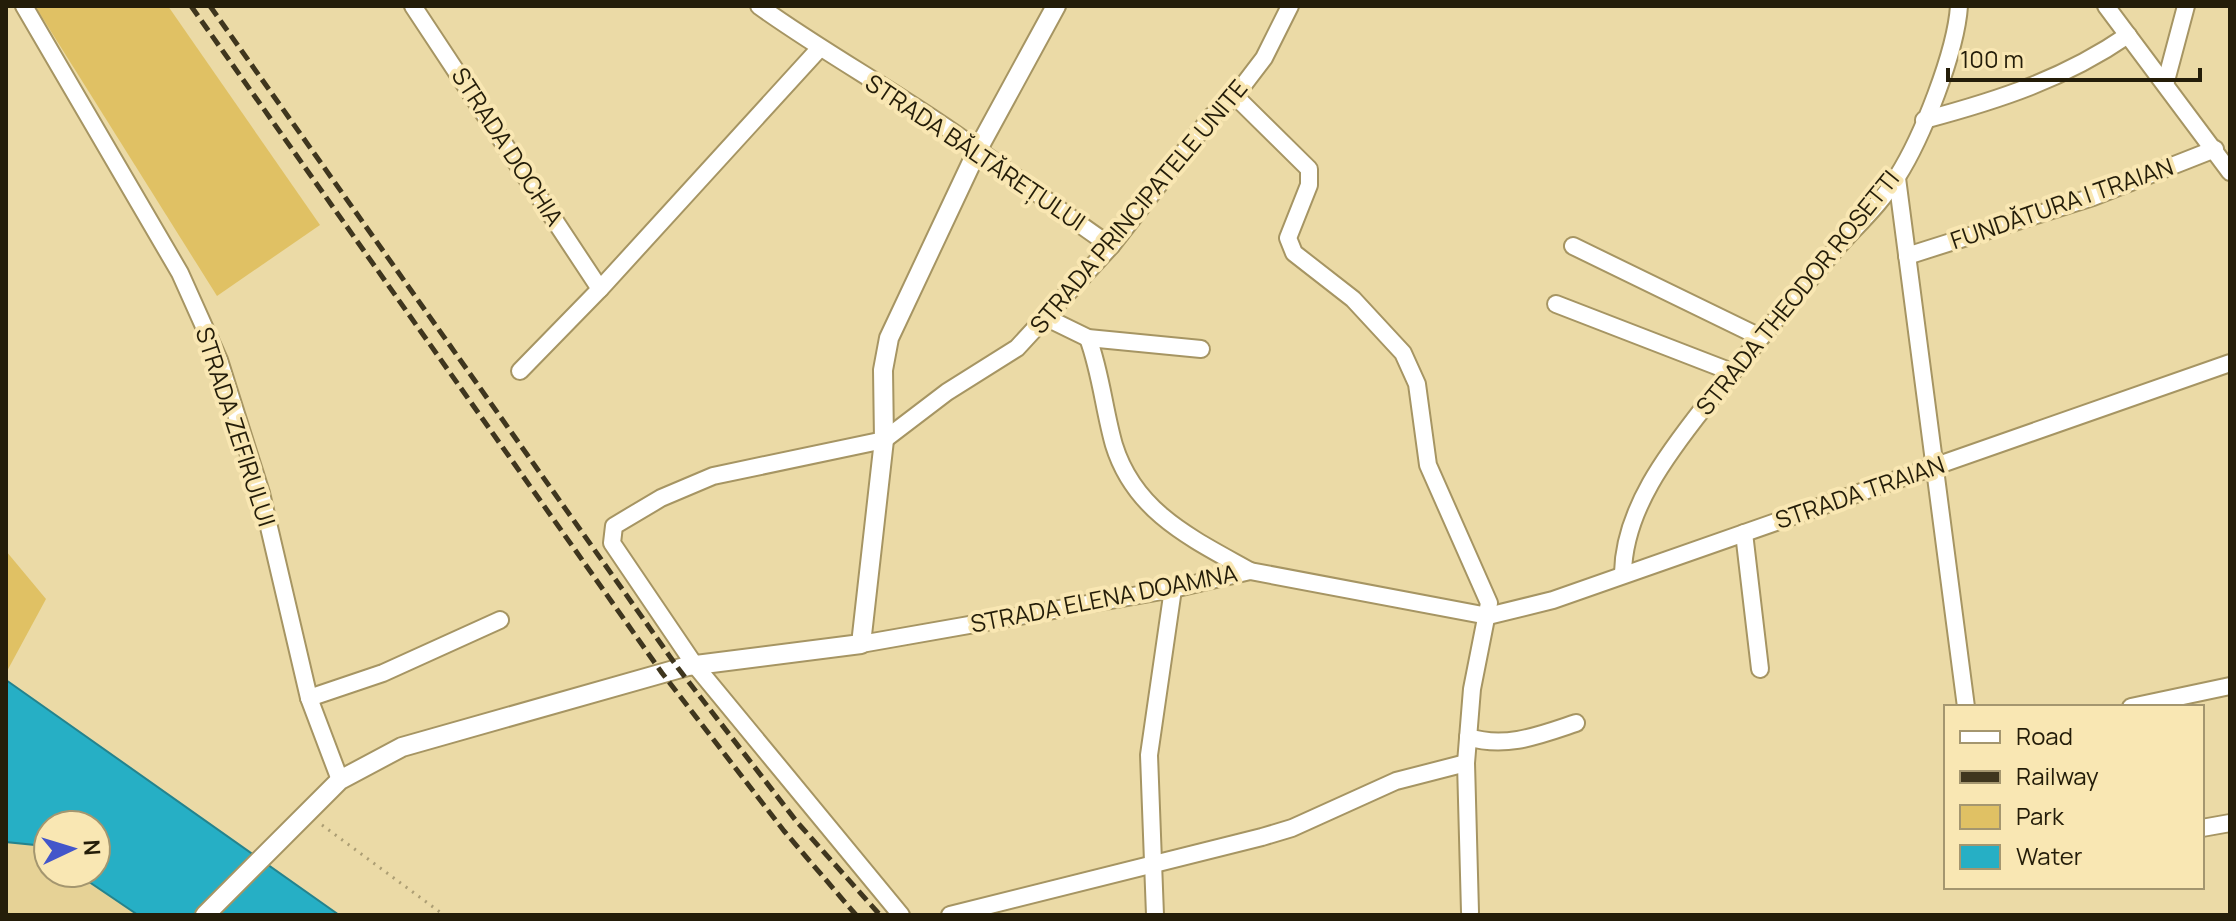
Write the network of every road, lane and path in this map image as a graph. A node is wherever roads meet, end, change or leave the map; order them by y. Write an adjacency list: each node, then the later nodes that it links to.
1 (24, 6): 42 (street, STRADA ZEFIRULUI)
2 (413, 6): 21 (street, STRADA DOCHIA)
3 (759, 6): 10 (street, STRADA BĂLTĂREȚULUI)
4 (1056, 6): 14 (street)
5 (1290, 6): 12 (street, STRADA PRINCIPATELE UNITE)
6 (1959, 6): 13 (street, STRADA THEODOR ROSETTI)
7 (2106, 6): 9 (street)
8 (2186, 6): 11 (street)
9 (2128, 35): 11 (street); 13 (street)
10 (819, 49): 14 (street, STRADA BĂLTĂREȚULUI); 21 (street)
11 (2166, 81): 15 (street)
12 (1235, 96): 18 (street, STRADA PRINCIPATELE UNITE); 36 (street)
13 (1924, 120): 17 (street, STRADA THEODOR ROSETTI)
14 (978, 149): 18 (street, STRADA BĂLTĂREȚULUI); 30 (street)
15 (2215, 149): 16 (street); 20 (street, FUNDĂTURA I TRAIAN)
16 (2230, 172)
17 (1897, 178): 20 (street); 24 (street, STRADA THEODOR ROSETTI)
18 (1111, 246): 23 (street, STRADA PRINCIPATELE UNITE)
19 (1573, 246): 24 (street)
20 (1907, 256): 31 (street)
21 (600, 289): 28 (street)
22 (1556, 304): 29 (street)
23 (1047, 318): 25 (street); 30 (street, STRADA PRINCIPATELE UNITE)
24 (1760, 337): 29 (street, STRADA THEODOR ROSETTI)
25 (1088, 338): 26 (street); 33 (street)
26 (1201, 349)
27 (2230, 363): 31 (street, STRADA TRAIAN)
28 (520, 371)
29 (1732, 372): 34 (street, STRADA THEODOR ROSETTI)
30 (884, 440): 38 (street); 39 (street)
31 (1933, 467): 32 (street, STRADA TRAIAN); 43 (street)
32 (1744, 533): 34 (street, STRADA TRAIAN); 40 (street)
33 (1250, 571): 35 (street, STRADA ELENA DOAMNA); 36 (street, STRADA ELENA DOAMNA)
34 (1623, 573): 36 (street, STRADA TRAIAN)
35 (1173, 589): 38 (street, STRADA ELENA DOAMNA); 52 (street)
36 (1488, 616): 46 (street)
37 (500, 620): 42 (street)
38 (861, 644): 39 (street)
39 (694, 664): 48 (street); 56 (street)
40 (1760, 669)
41 (2230, 686): 44 (street)
42 (309, 698): 48 (street, STRADA ZEFIRULUI)
43 (1966, 705)
44 (2140, 705)
45 (1576, 723): 46 (street)
46 (1468, 737): 47 (street)
47 (1466, 763): 52 (street); 53 (street)
48 (340, 780): 49 (street)
49 (306, 813): 54 (street); 55 (path)
50 (2230, 823): 51 (street)
51 (2204, 828)
52 (1153, 867): 57 (street); 58 (street)
53 (1470, 912)
54 (205, 915)
55 (444, 915)
56 (901, 915)
57 (950, 915)
58 (1155, 915)

